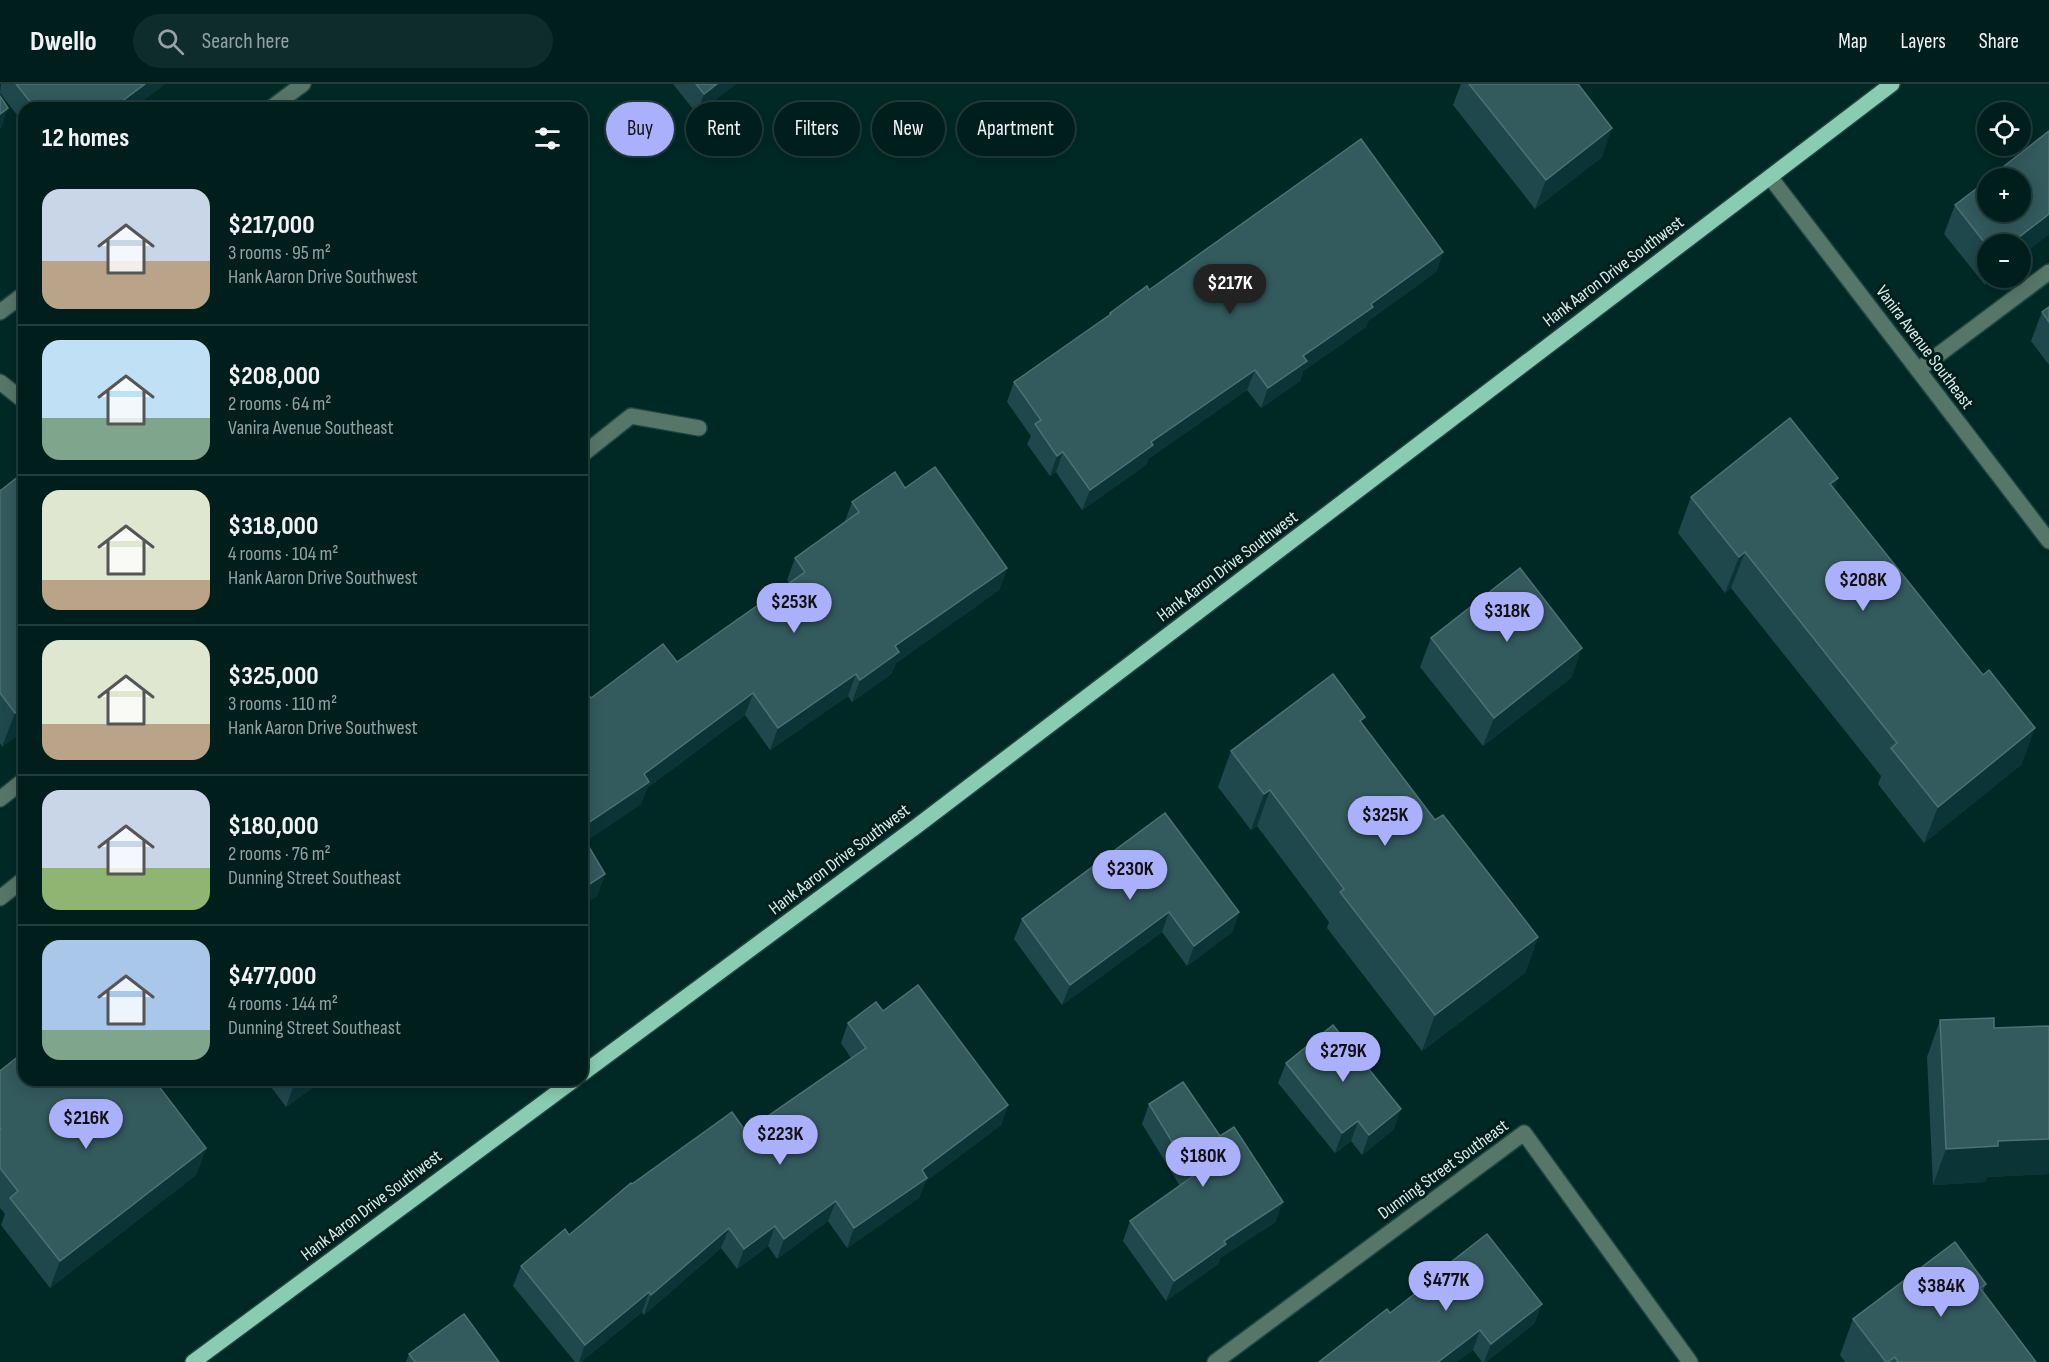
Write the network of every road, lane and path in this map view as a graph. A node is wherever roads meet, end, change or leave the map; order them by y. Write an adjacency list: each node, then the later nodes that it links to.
1 (303, 84): 3 (street)
2 (1892, 84): 4 (main road, Hank Aaron Drive Southwest)
3 (279, 102)
4 (1770, 177): 8 (street, Vanira Avenue Southeast); 18 (main road, Hank Aaron Drive Southwest)
5 (2049, 272): 8 (street)
6 (18, 298): 7 (street)
7 (0, 312)
8 (1918, 370): 13 (street, Vanira Avenue Southeast)
9 (0, 382): 10 (street)
10 (18, 396)
11 (699, 428): 12 (street)
12 (588, 450)
13 (2049, 541)
14 (18, 785): 15 (street)
15 (0, 799)
16 (18, 884): 17 (street)
17 (0, 898)
18 (588, 1070)
19 (566, 1086): 20 (main road, Hank Aaron Drive Southwest)
20 (193, 1362)
21 (1215, 1362): 22 (street, Dunning Street Southeast)
22 (1690, 1362)

